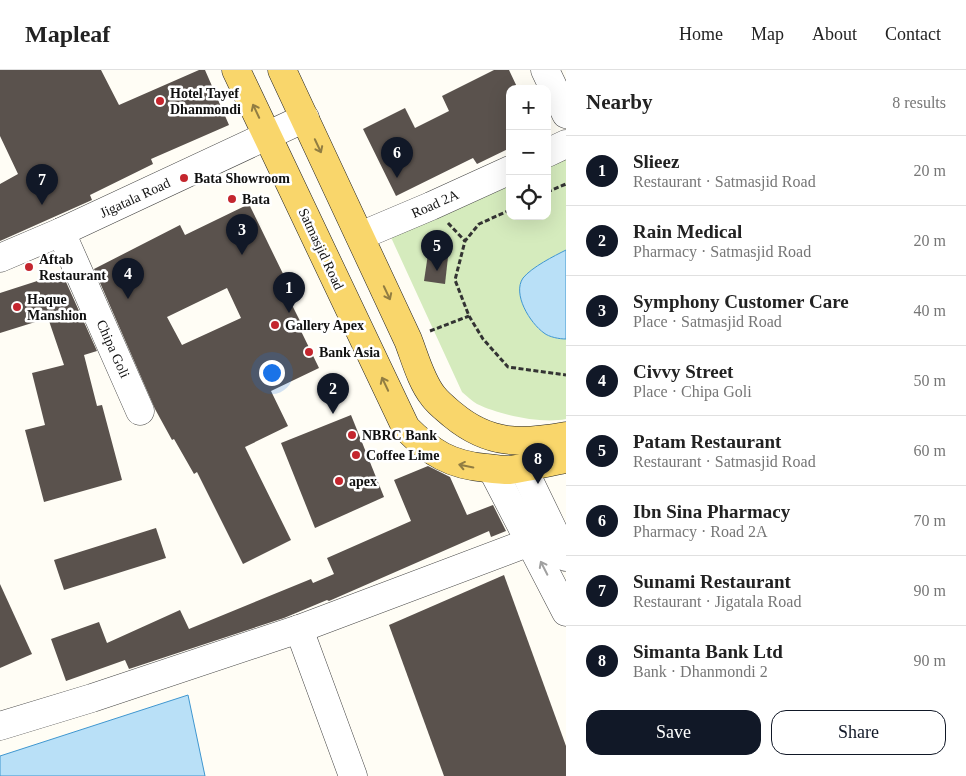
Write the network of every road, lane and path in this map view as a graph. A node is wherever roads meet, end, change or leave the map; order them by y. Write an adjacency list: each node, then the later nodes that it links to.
1 (236, 70): 6 (main road, Satmasjid Road, one-way to 1)
2 (282, 70): 5 (main road)
3 (545, 70): 4 (street)
4 (566, 114)
5 (305, 118): 6 (street, Jigatala Road); 14 (main road, one-way to 14)
6 (268, 137): 13 (street, Jigatala Road); 24 (main road, Satmasjid Road, one-way to 6)
7 (566, 144): 8 (street)
8 (551, 151)
9 (506, 172): 14 (street, Road 2A)
10 (566, 184): 11 (path)
11 (551, 190)
12 (506, 212): 16 (path)
13 (61, 232): 15 (street, Jigatala Road); 19 (street, Chipa Goli)
14 (360, 236): 17 (main road, one-way to 17)
15 (0, 258)
16 (469, 316): 17 (path); 18 (path)
17 (408, 340): 21 (main road)
18 (566, 375)
19 (140, 411)
20 (566, 436): 21 (main road)
21 (505, 441): 23 (main road); 24 (main road)
22 (566, 459): 23 (main road)
23 (523, 468): 24 (main road); 26 (street)
24 (492, 469): 25 (street)
25 (530, 542): 27 (street, one-way to 25); 28 (street)
26 (566, 557)
27 (566, 612)
28 (299, 629): 29 (street); 30 (street)
29 (0, 726)
30 (353, 776)

